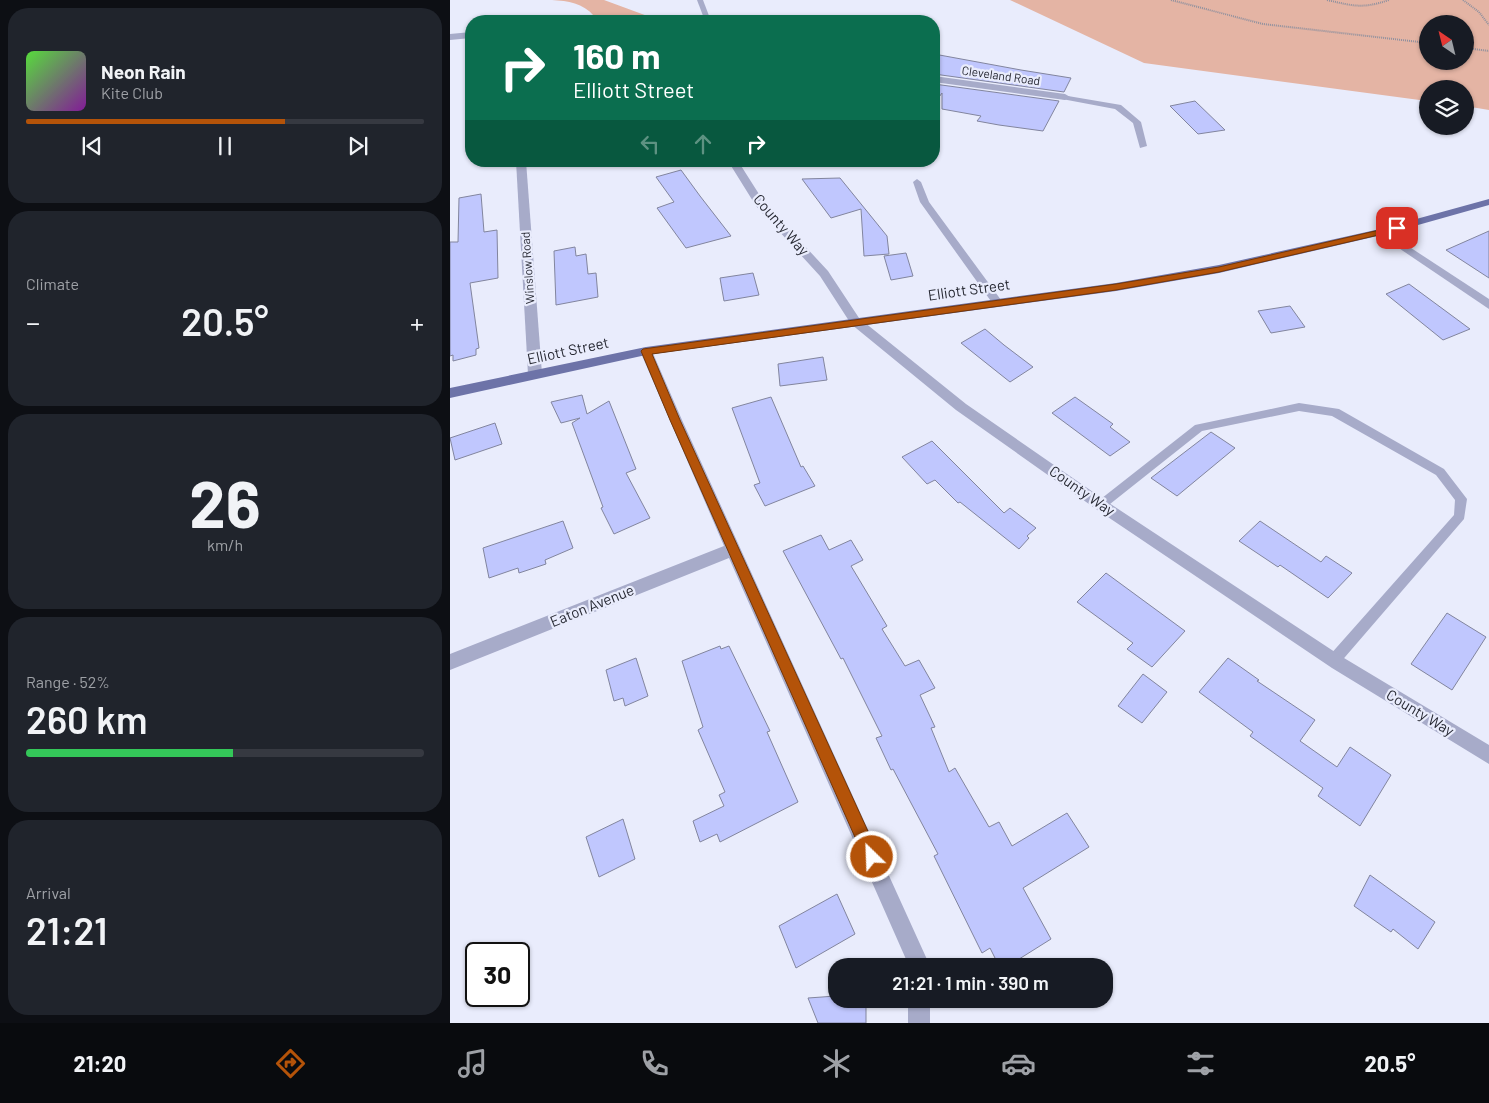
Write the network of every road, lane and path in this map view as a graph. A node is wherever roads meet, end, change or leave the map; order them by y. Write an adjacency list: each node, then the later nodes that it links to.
1 (700, 0): 6 (lane)
2 (1171, 0): 10 (path)
3 (1327, 0): 4 (path)
4 (1389, 0)
5 (1463, 0): 7 (path)
6 (706, 15)
7 (1489, 25)
8 (465, 36): 9 (street)
9 (450, 37)
10 (1419, 42)
11 (1474, 49): 12 (path)
12 (1489, 51)
13 (940, 80): 14 (street, Cleveland Road)
14 (1065, 97): 15 (lane)
15 (1143, 146)
16 (521, 167): 25 (street, Winslow Road)
17 (737, 167): 23 (street, County Way)
18 (917, 182): 21 (lane)
19 (1489, 202): 20 (main road, Elliott Street)
20 (1382, 232): 21 (main road, Elliott Street); 22 (street)
21 (997, 302): 23 (main road, Elliott Street)
22 (1489, 305)
23 (855, 321): 24 (main road, Elliott Street); 27 (street, County Way)
24 (646, 351): 25 (main road, Elliott Street); 28 (street)
25 (535, 374): 26 (main road, Elliott Street)
26 (450, 392)
27 (1101, 505): 29 (street, County Way); 29 (lane)
28 (734, 549): 30 (street, Eaton Avenue); 32 (street)
29 (1334, 660): 31 (street, County Way)
30 (450, 662)
31 (1489, 755)
32 (916, 958)
33 (919, 1008): 34 (street)
34 (919, 1023)

